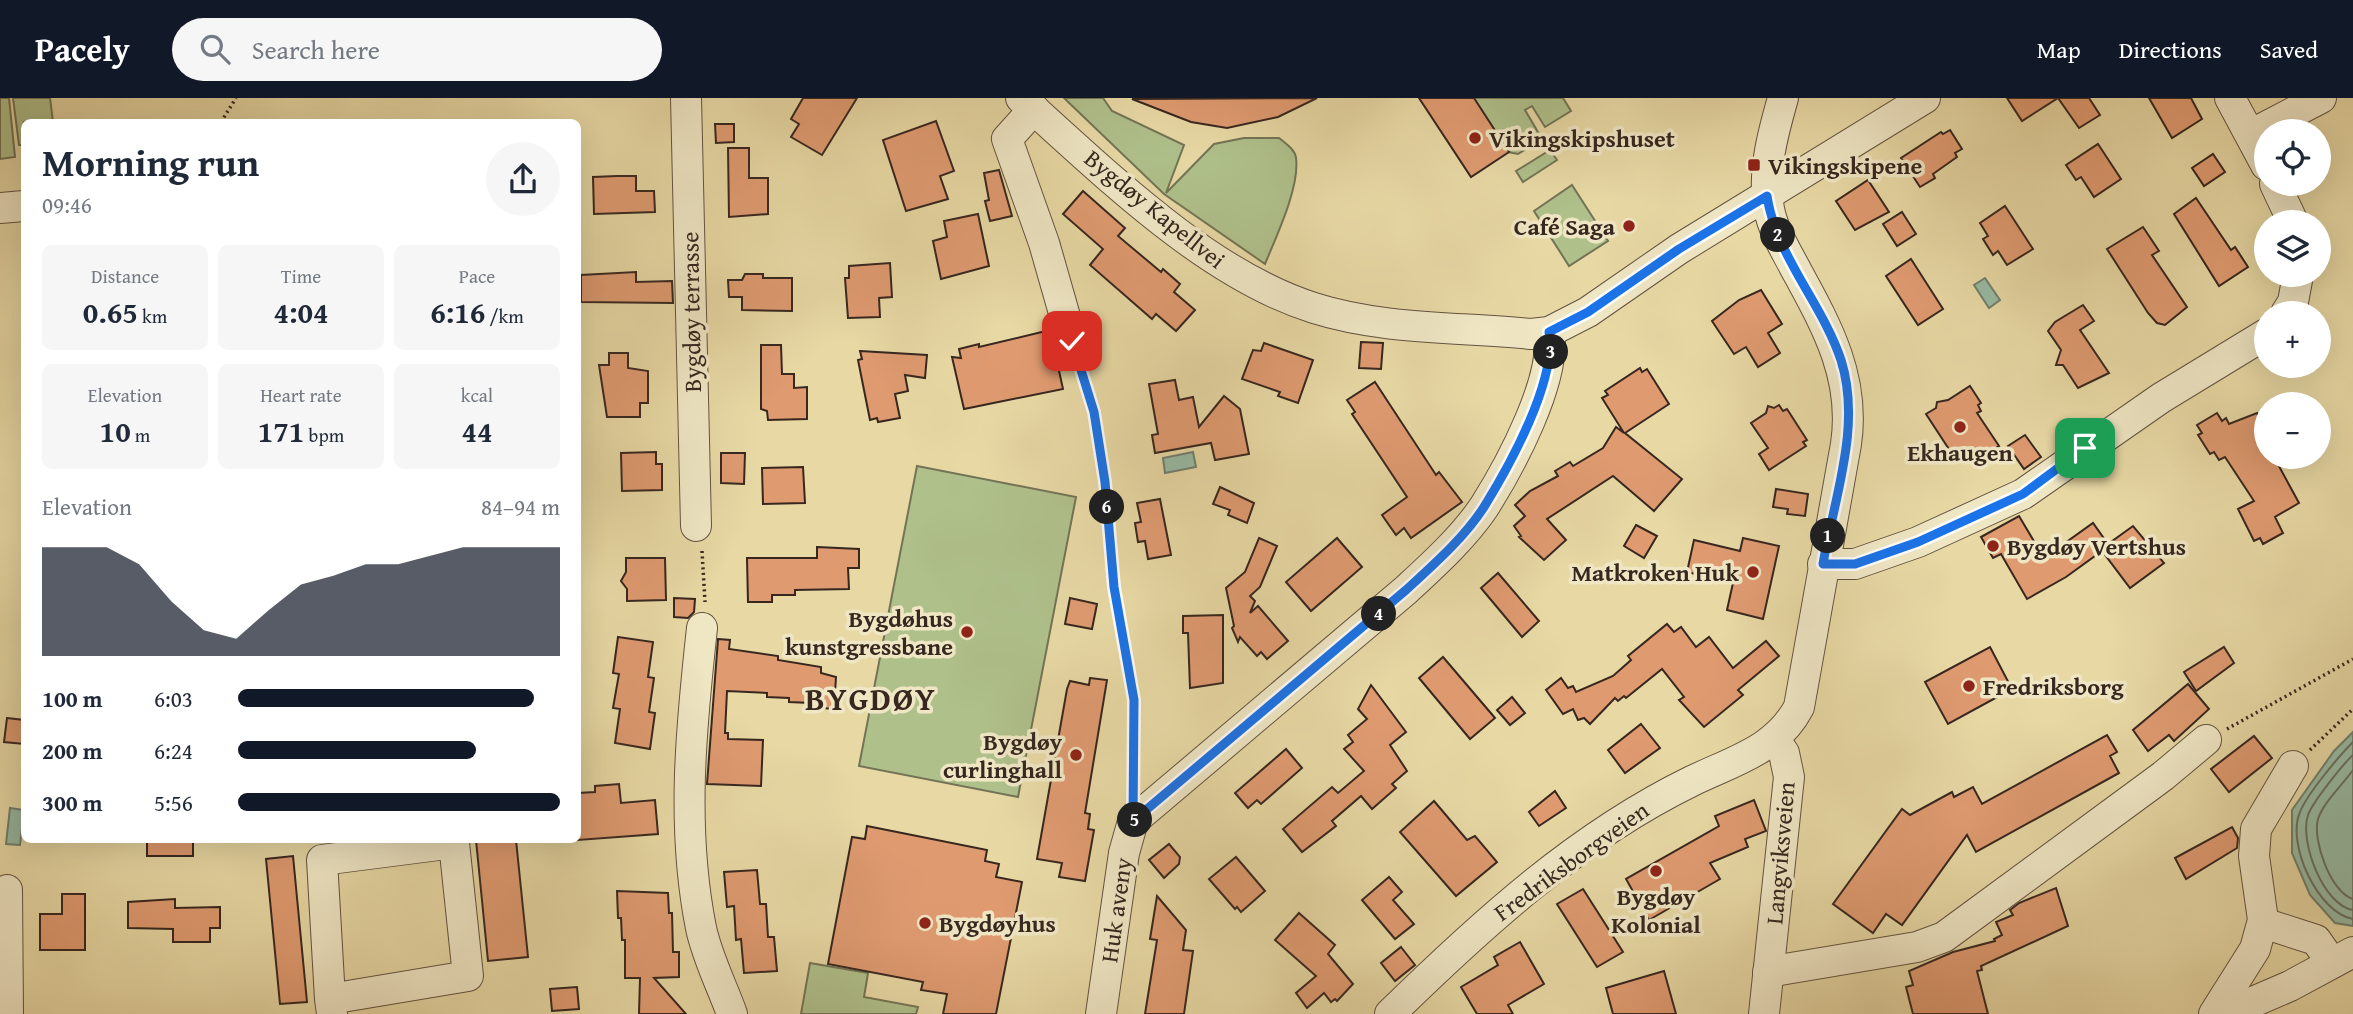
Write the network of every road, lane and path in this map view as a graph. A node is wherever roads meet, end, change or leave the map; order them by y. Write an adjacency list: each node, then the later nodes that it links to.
1 (236, 98): 9 (path)
2 (686, 98): 18 (street, Bygdøy terrasse)
3 (1783, 98): 12 (street)
4 (1888, 98): 12 (street)
5 (1925, 98): 12 (street)
6 (2230, 98): 10 (street)
7 (2321, 98): 10 (street)
8 (1027, 104): 15 (street, Bygdøy Kapellvei); 16 (street)
9 (223, 119)
10 (2252, 134): 11 (street)
11 (2254, 138)
12 (1767, 185): 15 (street); 19 (street)
13 (21, 205): 14 (street)
14 (0, 208)
15 (1549, 332): 26 (street)
16 (1072, 341): 26 (path)
17 (2254, 341): 19 (street)
18 (696, 526): 20 (path)
19 (1823, 564): 23 (street)
20 (702, 628): 35 (street)
21 (2353, 659): 24 (path)
22 (2353, 709): 25 (path)
23 (1774, 739): 32 (street, Langviksveien); 37 (street, Fredriksborgveien)
24 (2206, 740): 32 (street)
25 (2293, 766): 30 (street)
26 (1133, 821): 36 (street, Huk aveny)
27 (447, 843): 33 (street)
28 (454, 843): 33 (street)
29 (7, 890): 34 (street)
30 (2263, 923): 31 (street); 39 (street)
31 (2342, 958): 40 (street)
32 (1768, 972): 38 (street, Langviksveien)
33 (331, 1006)
34 (8, 1014)
35 (732, 1014)
36 (1101, 1014)
37 (1390, 1014)
38 (1763, 1014)
39 (2214, 1014)
40 (2225, 1014)

